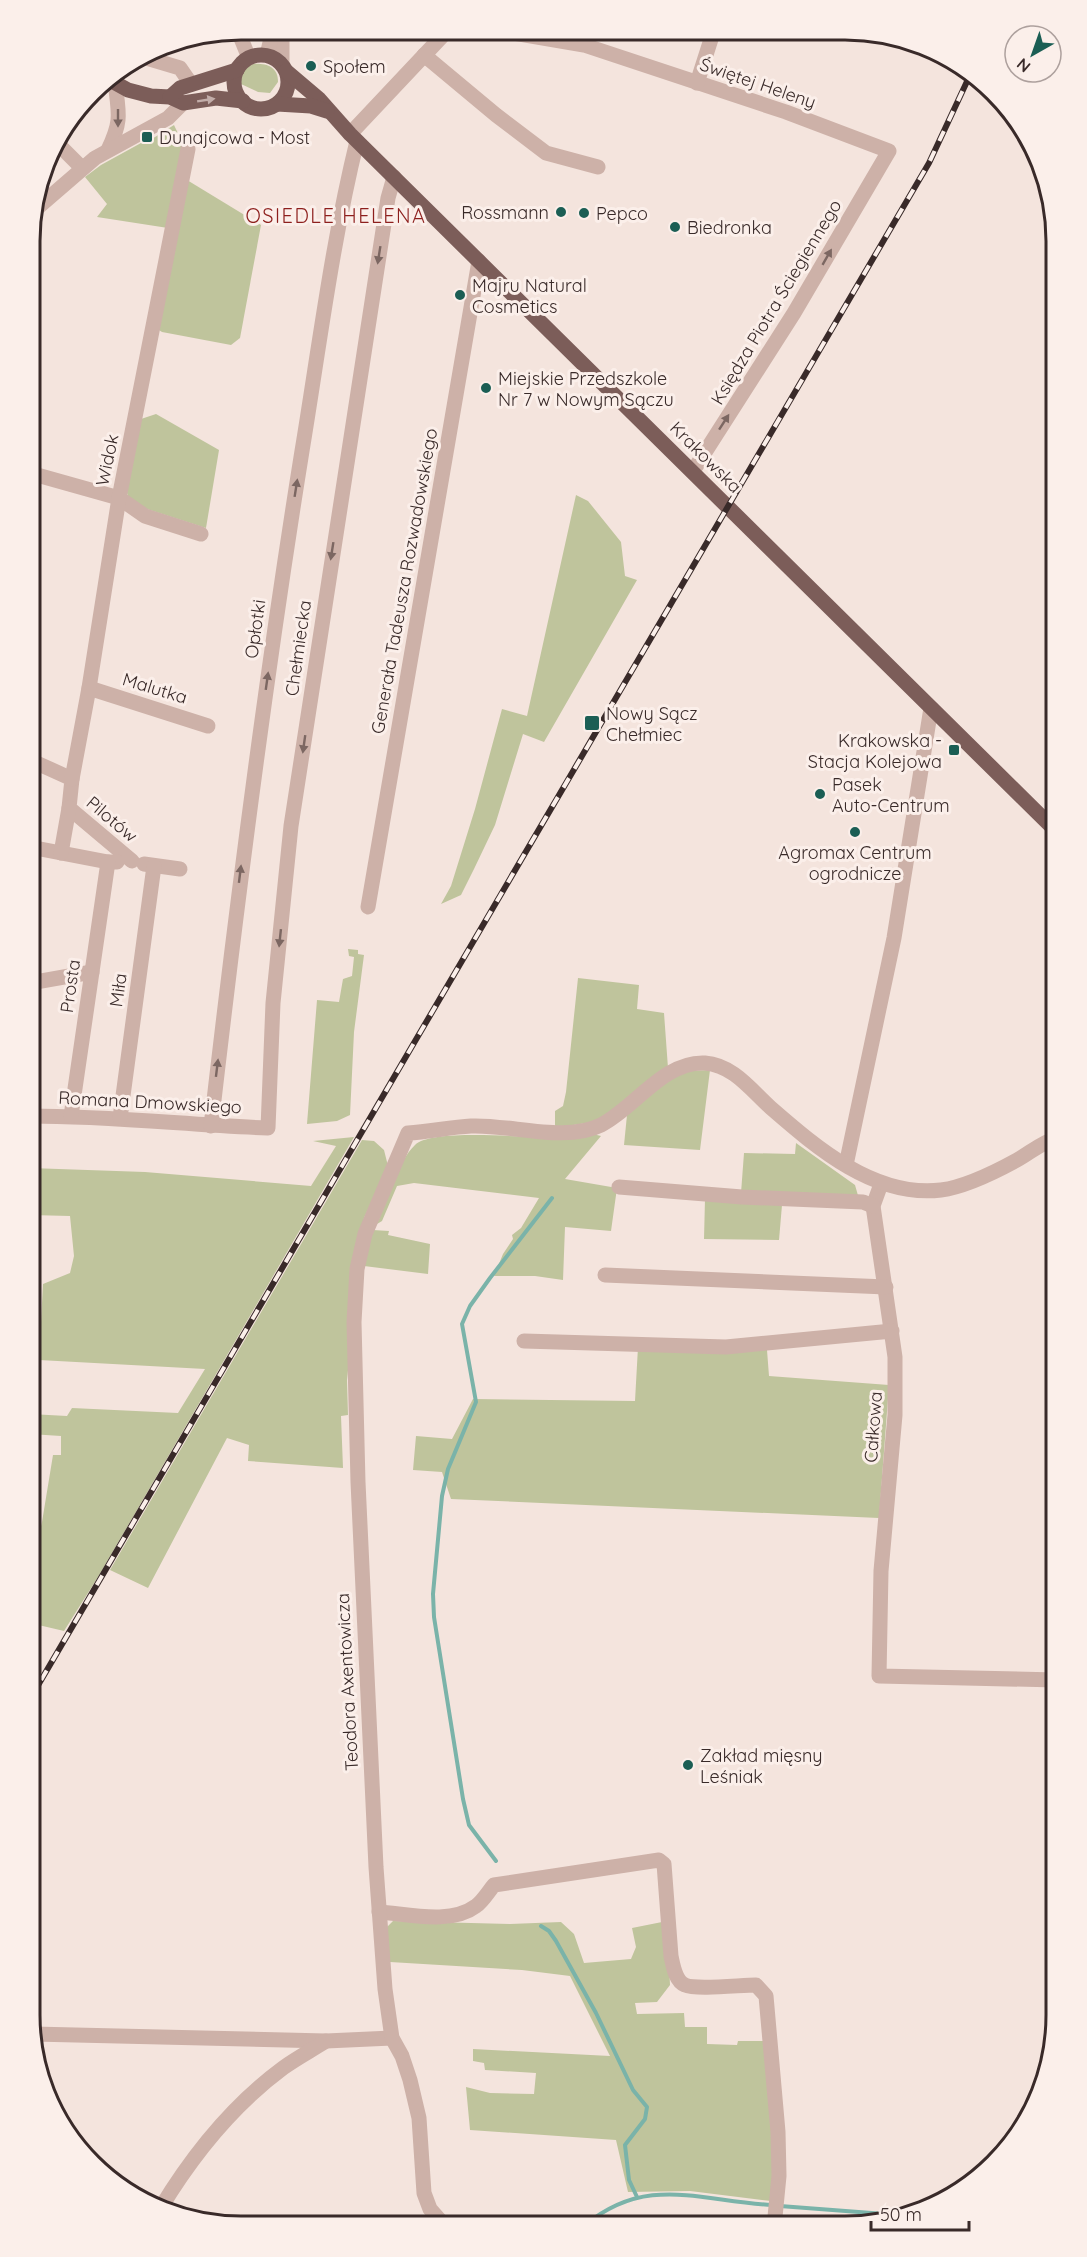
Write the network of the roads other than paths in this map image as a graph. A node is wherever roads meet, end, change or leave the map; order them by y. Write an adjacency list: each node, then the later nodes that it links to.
1 (566, 40): 13 (street, Świętej Heleny)
2 (711, 40): 13 (street)
3 (242, 41): 9 (street)
4 (270, 41): 7 (street)
5 (283, 41): 11 (street)
6 (438, 41): 8 (street)
7 (267, 55): 9 (main road); 11 (main road)
8 (424, 55): 21 (street); 26 (street)
9 (249, 58): 12 (main road)
10 (155, 61): 15 (street)
11 (284, 68): 19 (main road); 20 (main road, Krakowska)
12 (237, 70): 15 (main road); 18 (main road)
13 (697, 83): 25 (street, Świętej Heleny)
14 (117, 84): 17 (main road)
15 (191, 84): 17 (main road)
16 (113, 87): 23 (street, one-way to 23)
17 (177, 100): 18 (main road, one-way to 18); 23 (street)
18 (243, 101): 19 (main road)
19 (277, 104): 20 (main road)
20 (327, 111): 21 (main road, Krakowska)
21 (353, 137): 28 (main road, Krakowska); 54 (street, Opłotki, one-way to 21)
22 (63, 149): 27 (street)
23 (108, 150): 27 (street)
24 (188, 150): 33 (street, Widok)
25 (889, 151): 31 (street, Księdza Piotra Ściegiennego, one-way to 25)
26 (598, 167)
27 (82, 168): 29 (street)
28 (394, 177): 30 (main road, Krakowska); 55 (street, Chełmiecka, one-way to 55)
29 (45, 201)
30 (479, 261): 31 (main road, Krakowska); 48 (street, Generała Tadeusza Rozwadowskiego)
31 (693, 471): 36 (main road, Krakowska)
32 (41, 476): 33 (street)
33 (119, 498): 34 (street); 35 (street, Widok)
34 (201, 534)
35 (89, 688): 37 (street, Malutka); 39 (street, Widok)
36 (931, 708): 41 (main road, Krakowska); 57 (street)
37 (208, 726)
38 (41, 765): 39 (street, Pilotów)
39 (72, 779): 40 (street, Pilotów)
40 (69, 808): 43 (street); 44 (street, Pilotów)
41 (1046, 821)
42 (41, 849): 43 (street)
43 (61, 853): 45 (street)
44 (132, 861): 45 (street); 46 (street)
45 (108, 862): 49 (street, Prosta)
46 (154, 867): 47 (street); 53 (street, Miła)
47 (180, 869)
48 (368, 907)
49 (92, 972): 50 (street); 52 (street, Prosta)
50 (41, 981)
51 (41, 1116): 52 (street, Romana Dmowskiego)
52 (71, 1116): 53 (street, Romana Dmowskiego)
53 (120, 1118): 54 (street, Romana Dmowskiego)
54 (210, 1126): 55 (street, Romana Dmowskiego)
55 (268, 1128)
56 (1046, 1142): 58 (street)
57 (846, 1165): 58 (street); 66 (street, Teodora Axentowicza)
58 (881, 1184): 60 (street, Całkowa)
59 (619, 1187): 60 (street)
60 (873, 1206): 62 (street, Całkowa)
61 (605, 1275): 62 (street)
62 (886, 1287): 63 (street, Całkowa)
63 (892, 1331): 64 (street); 65 (street, Całkowa)
64 (524, 1341)
65 (1046, 1680)
66 (379, 1912): 68 (street, Teodora Axentowicza); 72 (street)
67 (41, 2034): 69 (street)
68 (392, 2038): 69 (street); 71 (street, Teodora Axentowicza)
69 (326, 2041): 70 (street)
70 (165, 2201)
71 (436, 2216)
72 (775, 2216)

